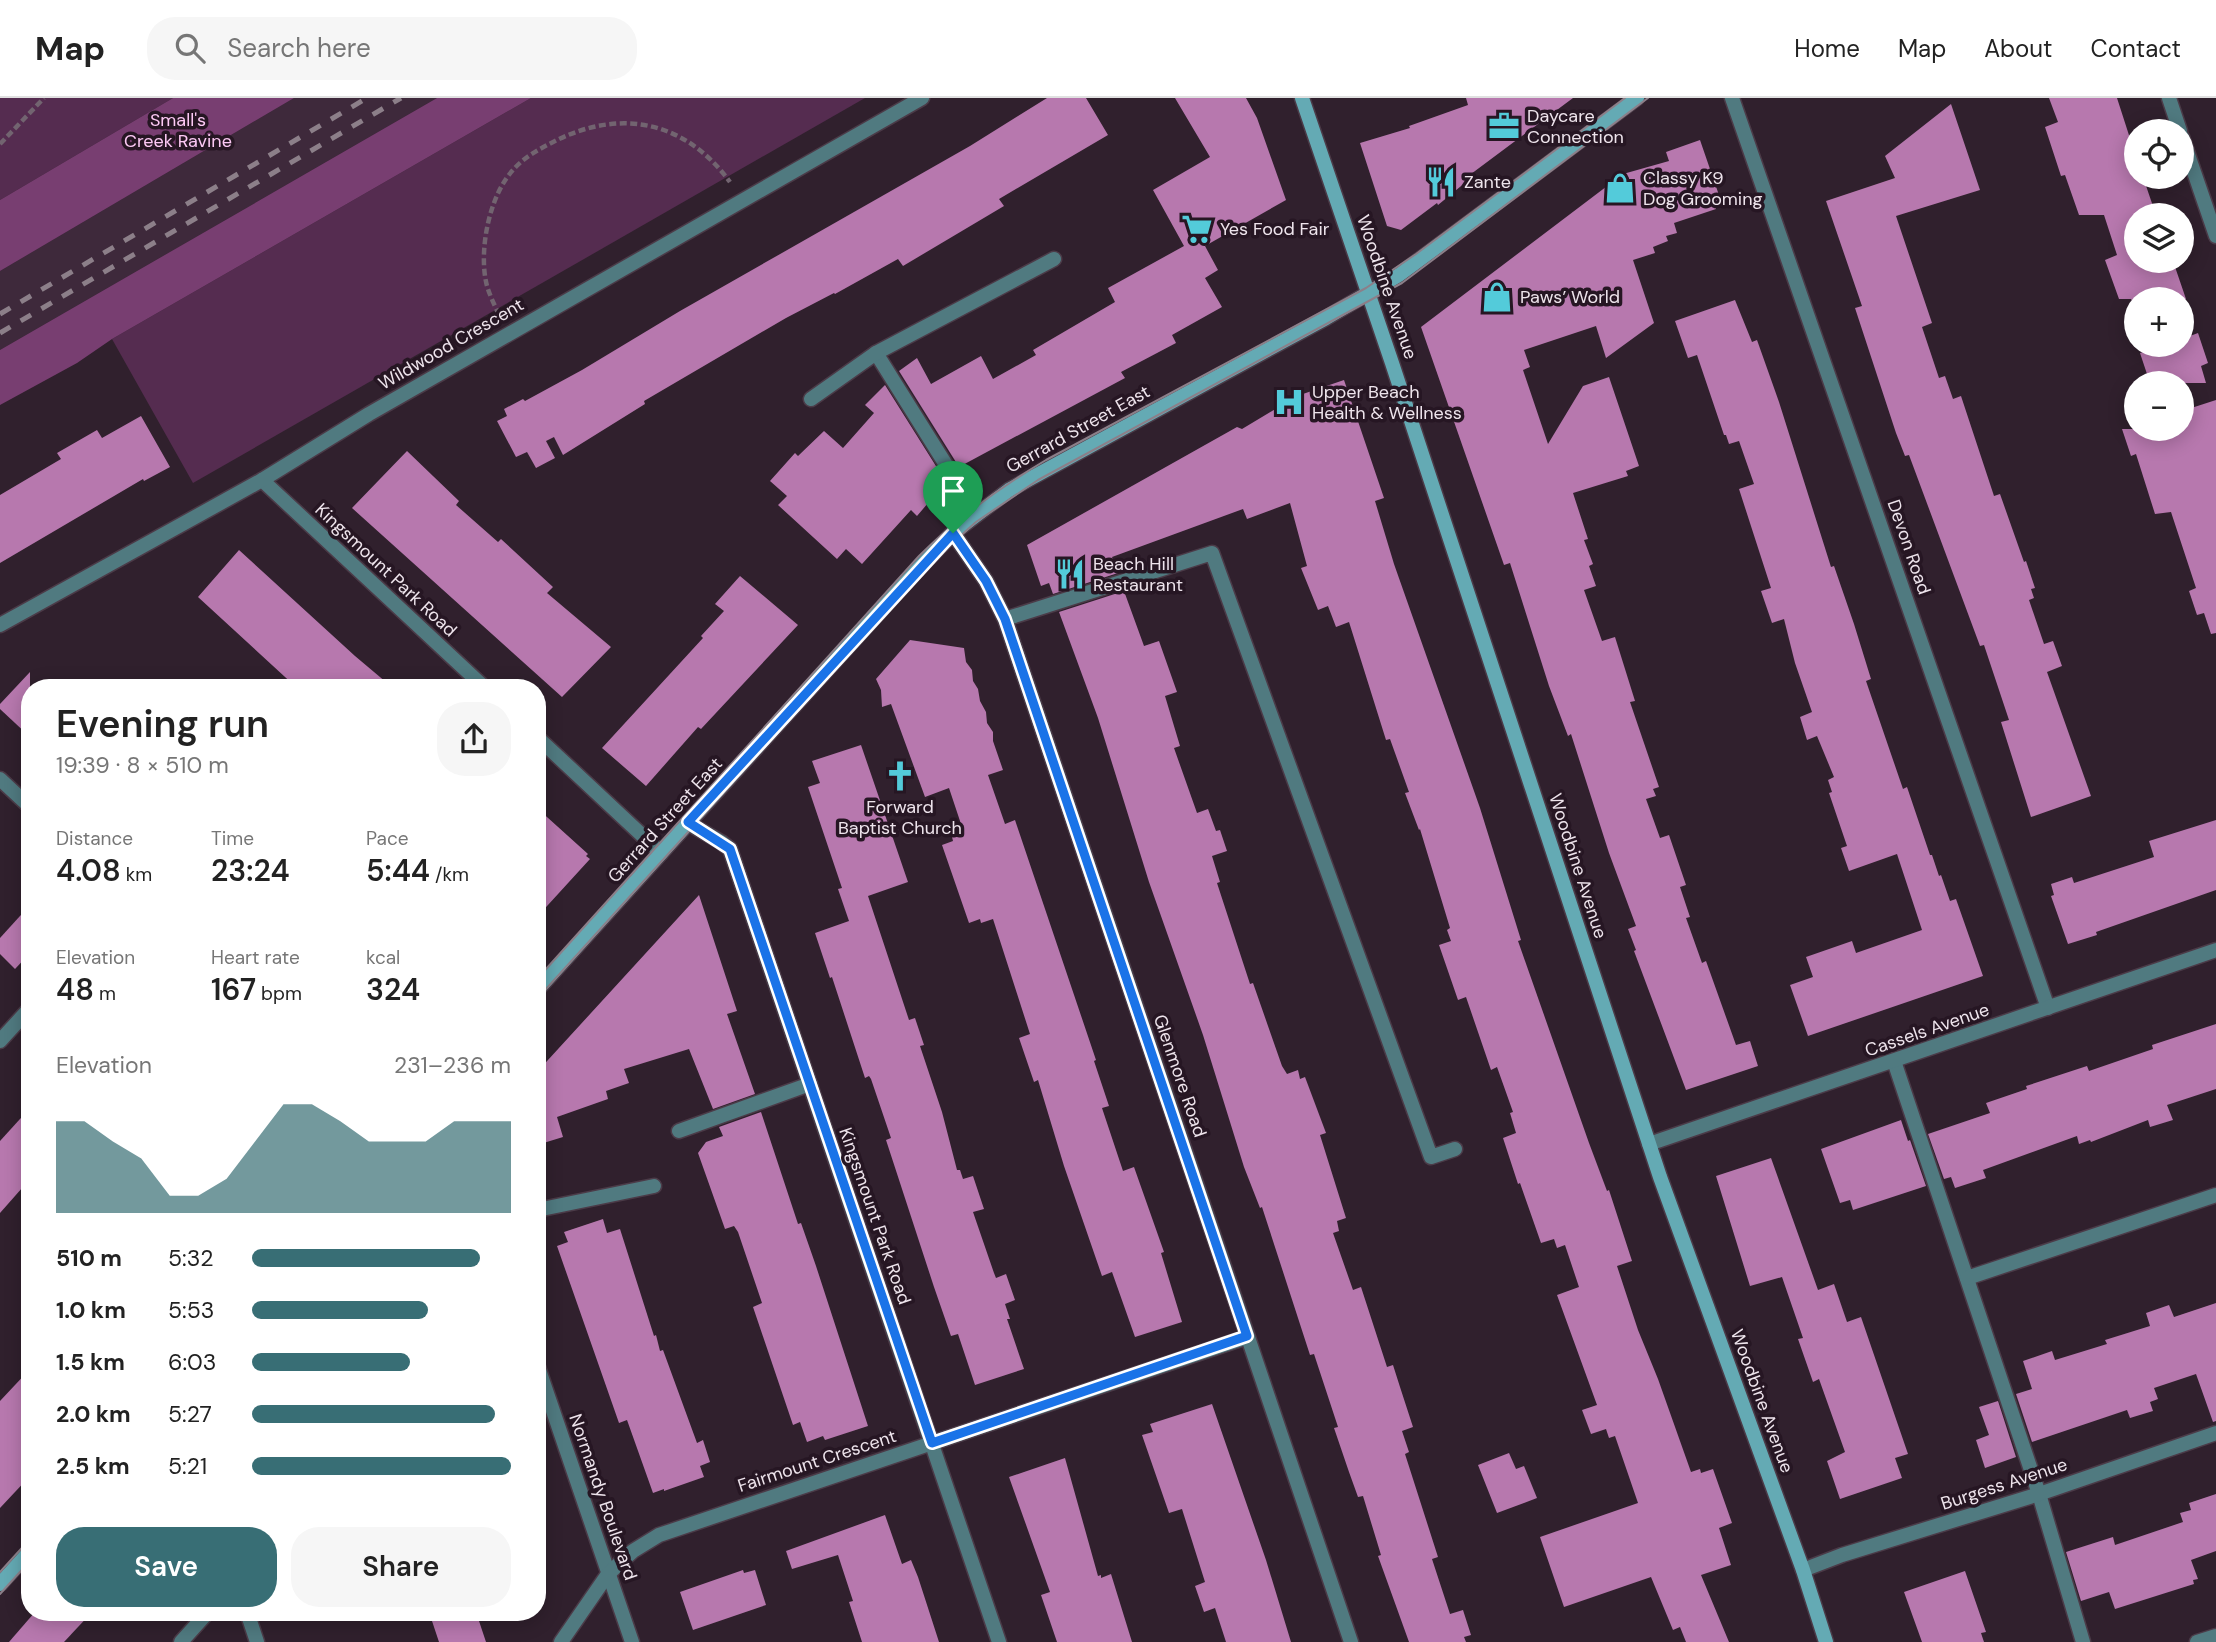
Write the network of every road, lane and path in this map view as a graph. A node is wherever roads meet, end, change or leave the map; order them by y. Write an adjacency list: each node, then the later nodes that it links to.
1 (44, 98): 8 (path)
2 (922, 98): 10 (street, Wildwood Crescent)
3 (1302, 98): 13 (main road, Woodbine Avenue)
4 (1637, 98): 13 (main road, Gerrard Street East)
5 (1732, 98): 30 (street, Devon Road)
6 (2169, 98): 7 (street)
7 (2176, 119)
8 (0, 144)
9 (2194, 172): 11 (street)
10 (742, 200): 14 (street, Wildwood Crescent); 14 (path)
11 (2216, 236)
12 (1054, 259): 15 (street)
13 (1367, 294): 18 (main road, Gerrard Street East); 36 (main road, Woodbine Avenue)
14 (509, 334): 17 (street, Wildwood Crescent)
15 (876, 353): 16 (street); 18 (street)
16 (811, 399)
17 (262, 480): 21 (street, Wildwood Crescent); 22 (street, Kingsmount Park Road)
18 (979, 511): 19 (main road, Gerrard Street East)
19 (953, 533): 20 (street, Glenmore Road); 26 (main road, Gerrard Street East)
20 (1005, 619): 37 (street); 42 (street, Glenmore Road)
21 (0, 625)
22 (475, 679)
23 (546, 745): 27 (street)
24 (0, 779): 25 (street)
25 (21, 799)
26 (688, 822): 27 (main road, Gerrard Street East); 34 (street, Kingsmount Park Road)
27 (661, 853): 29 (main road, Gerrard Street East)
28 (2216, 950): 30 (street, Cassels Avenue)
29 (546, 980)
30 (2048, 1008): 33 (street, Cassels Avenue)
31 (21, 1018): 32 (street)
32 (0, 1041)
33 (1894, 1061): 36 (street, Cassels Avenue); 41 (street)
34 (810, 1084): 35 (street); 45 (street, Kingsmount Park Road)
35 (679, 1132)
36 (1649, 1144): 48 (main road, Woodbine Avenue)
37 (1455, 1149)
38 (654, 1186): 40 (street)
39 (2216, 1195): 41 (street)
40 (546, 1208)
41 (1967, 1278): 46 (street)
42 (1247, 1336): 45 (street, Fairmount Crescent); 59 (street, Glenmore Road)
43 (546, 1391): 49 (street, Normandy Boulevard)
44 (2216, 1433): 46 (street, Burgess Avenue)
45 (932, 1443): 49 (street, Fairmount Crescent); 58 (street, Kingsmount Park Road)
46 (2039, 1494): 48 (street, Burgess Avenue); 61 (street)
47 (21, 1561): 50 (main road)
48 (1803, 1570): 60 (main road, Woodbine Avenue)
49 (608, 1574): 56 (street, Fairmount Crescent); 57 (street, Normandy Boulevard)
50 (0, 1584)
51 (200, 1621): 54 (street)
52 (250, 1621): 55 (street)
53 (2216, 1636): 62 (street)
54 (181, 1642)
55 (257, 1642)
56 (561, 1642)
57 (632, 1642)
58 (999, 1642)
59 (1351, 1642)
60 (1826, 1642)
61 (2083, 1642)
62 (2197, 1642)

